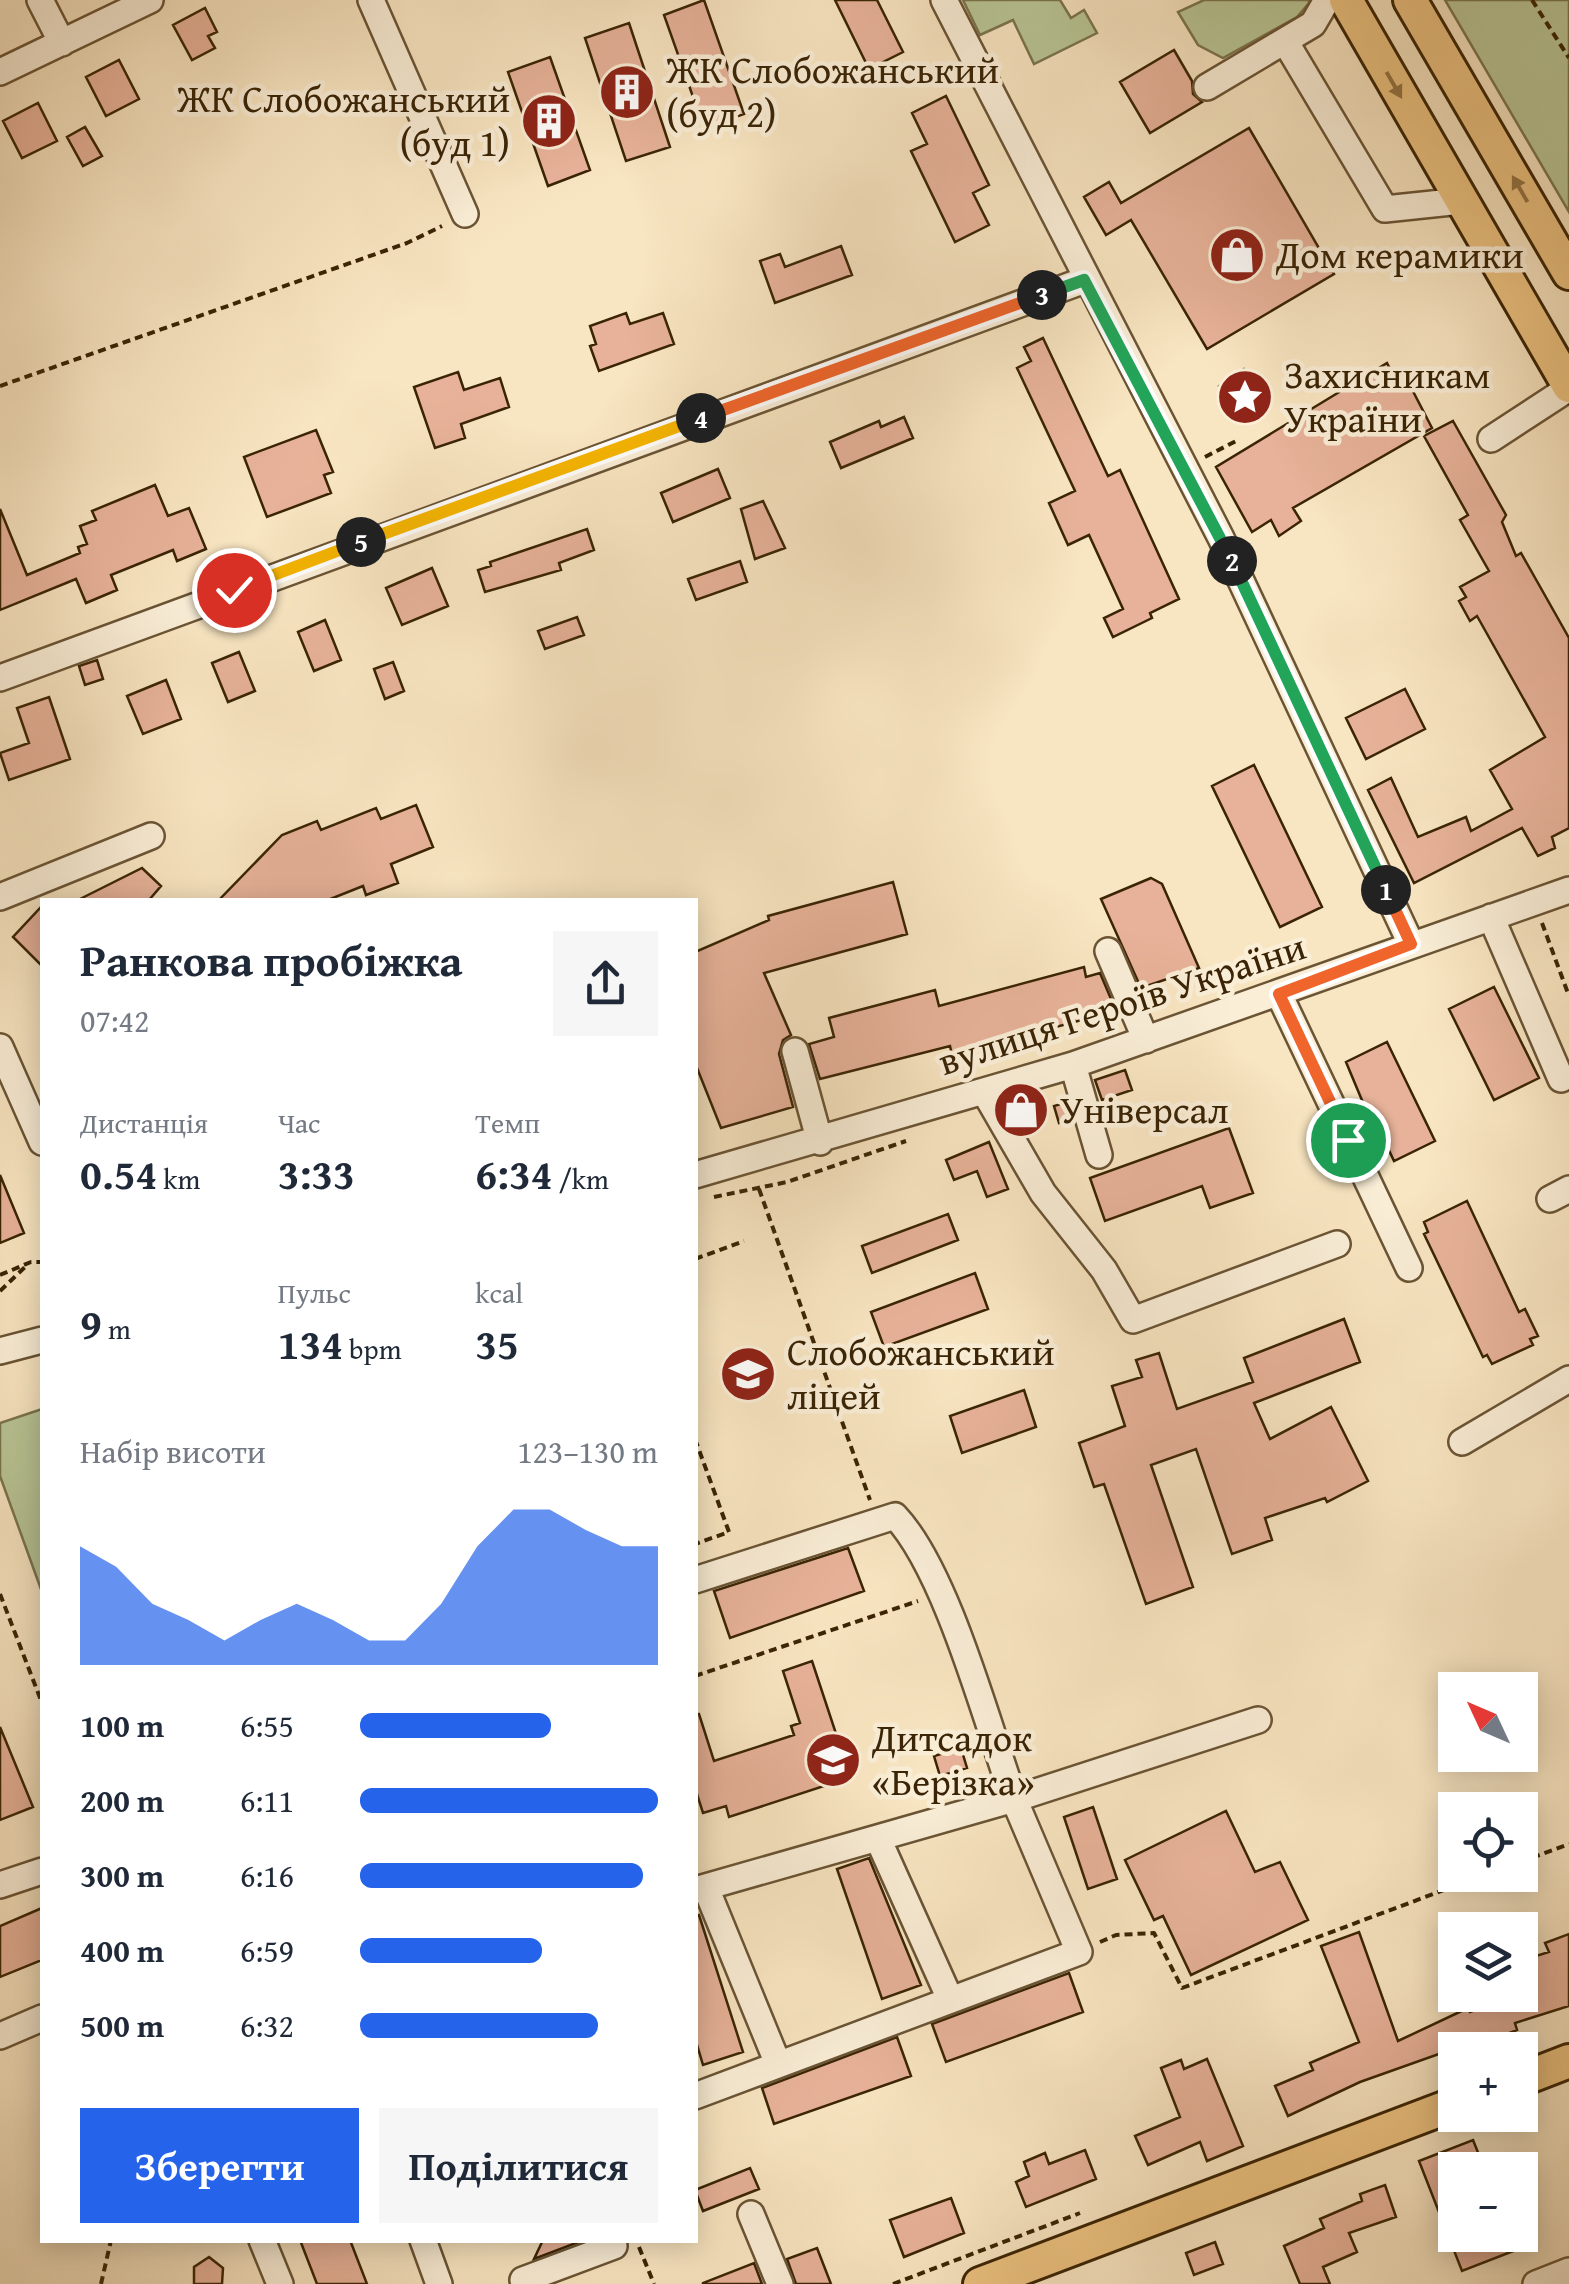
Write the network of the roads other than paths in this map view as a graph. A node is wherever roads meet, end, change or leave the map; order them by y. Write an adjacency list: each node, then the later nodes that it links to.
1 (40, 0): 9 (street)
2 (150, 0): 9 (street)
3 (371, 0): 13 (street)
4 (944, 0): 15 (street)
5 (1327, 0): 8 (street)
6 (1346, 0): 12 (main road, one-way to 12)
7 (1410, 0): 14 (main road, one-way to 7)
8 (1285, 40): 11 (street); 12 (street)
9 (62, 42): 10 (street)
10 (0, 72)
11 (1207, 87)
12 (1460, 201): 16 (main road)
13 (465, 214)
14 (1569, 273)
15 (1084, 280): 18 (street); 23 (street)
16 (1569, 387): 17 (street)
17 (1491, 439)
18 (0, 677)
19 (151, 836): 21 (street)
20 (1569, 890): 22 (street, вулиця Героїв України)
21 (0, 897)
22 (1491, 917): 23 (street, вулиця Героїв України); 30 (street)
23 (1411, 944): 25 (street, вулиця Героїв України)
24 (1108, 951): 26 (street)
25 (1279, 994): 26 (street, вулиця Героїв України); 37 (street)
26 (1146, 1040): 29 (street, вулиця Героїв України)
27 (0, 1047): 32 (street)
28 (795, 1051): 33 (street)
29 (1073, 1065): 31 (street, вулиця Героїв України); 34 (street)
30 (1562, 1079)
31 (984, 1091): 33 (street, вулиця Героїв України); 36 (street)
32 (40, 1137)
33 (820, 1142): 35 (street, вулиця Героїв України)
34 (1099, 1154)
35 (698, 1174)
36 (1337, 1244)
37 (1409, 1268)
38 (40, 1341): 39 (street)
39 (0, 1351)
40 (1569, 1379): 41 (street)
41 (1462, 1442)
42 (698, 1579): 44 (street)
43 (1258, 1720): 44 (street)
44 (1014, 1799): 45 (street); 49 (street)
45 (880, 1841): 48 (street); 49 (street)
46 (40, 1871): 47 (street)
47 (0, 1885)
48 (700, 1889): 53 (street)
49 (950, 2000): 53 (street)
50 (40, 2019): 51 (street)
51 (0, 2036)
52 (1569, 2061): 54 (main road)
53 (778, 2064): 55 (street)
54 (1538, 2073)
55 (698, 2095)
56 (1438, 2110): 67 (main road)
57 (751, 2214): 66 (street)
58 (263, 2243): 64 (street)
59 (424, 2243): 65 (street)
60 (625, 2243): 62 (street)
61 (1569, 2270): 68 (street)
62 (563, 2275): 63 (street)
63 (523, 2280)
64 (280, 2284)
65 (439, 2284)
66 (780, 2284)
67 (980, 2284)
68 (1536, 2284)

